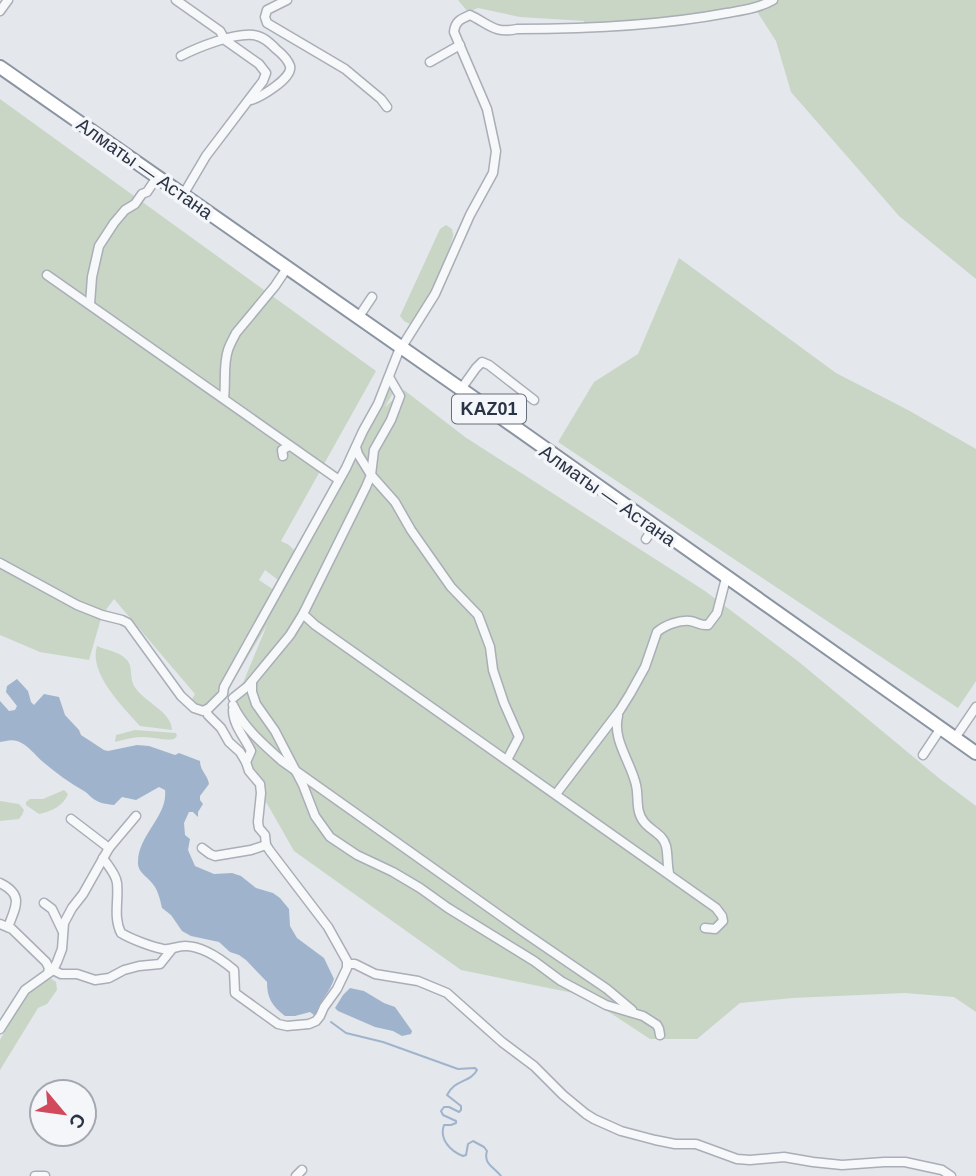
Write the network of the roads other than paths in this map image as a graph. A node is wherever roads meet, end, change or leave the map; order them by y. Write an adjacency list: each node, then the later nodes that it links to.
1 (8, 0): 5 (street)
2 (176, 0): 6 (street)
3 (287, 0): 7 (street)
4 (774, 0): 8 (street)
5 (0, 11)
6 (225, 40): 9 (street); 10 (street); 13 (street)
7 (295, 40): 9 (street); 14 (street)
8 (460, 44): 11 (street); 22 (street)
9 (282, 55): 13 (street)
10 (181, 56)
11 (430, 62)
12 (0, 67): 15 (highway, Алматы — Астана / KАZ01)
13 (248, 101): 16 (street)
14 (387, 107)
15 (157, 177): 16 (highway, Алматы — Астана / KАZ01); 20 (street)
16 (183, 195): 17 (highway, Алматы — Астана / KАZ01)
17 (287, 268): 21 (highway, Алматы — Астана / KАZ01); 27 (street)
18 (47, 275): 20 (street)
19 (372, 297): 21 (street)
20 (90, 304): 27 (street)
21 (358, 318): 22 (highway, Алматы — Астана / KАZ01)
22 (401, 348): 25 (street); 26 (highway, Алматы — Астана / KАZ01)
23 (485, 353): 24 (street)
24 (482, 362): 26 (street); 28 (street)
25 (389, 377): 30 (street); 32 (street)
26 (461, 390): 34 (highway, Алматы — Астана / KАZ01)
27 (224, 398): 29 (street)
28 (534, 400)
29 (289, 446): 31 (street); 33 (street)
30 (356, 447): 32 (street); 33 (street)
31 (283, 456)
32 (371, 475): 38 (street); 49 (street)
33 (340, 480): 40 (street)
34 (654, 527): 35 (street); 37 (highway, Алматы — Астана / KАZ01)
35 (646, 539)
36 (0, 563): 42 (street)
37 (726, 578): 43 (street); 45 (highway, Алматы — Астана / KАZ01)
38 (303, 614): 39 (street); 49 (street)
39 (252, 682): 41 (street); 51 (street)
40 (223, 694): 41 (street); 42 (street)
41 (233, 701): 50 (street); 51 (street)
42 (206, 710): 50 (street)
43 (621, 710): 52 (street); 59 (street)
44 (974, 712): 46 (street)
45 (941, 728): 46 (highway, Алматы — Астана / KАZ01); 48 (street)
46 (955, 738): 47 (highway, Алматы — Астана / KАZ01)
47 (976, 753)
48 (923, 755)
49 (507, 760): 52 (street)
50 (246, 761): 55 (street)
51 (297, 771): 68 (street); 68 (street)
52 (556, 794): 59 (street)
53 (136, 816): 56 (street)
54 (71, 819): 56 (street)
55 (266, 845): 57 (street); 66 (street)
56 (109, 848): 58 (street)
57 (202, 848)
58 (103, 858): 64 (street); 65 (street)
59 (669, 874): 63 (street)
60 (0, 883): 62 (street)
61 (44, 903): 64 (street)
62 (4, 926): 67 (street)
63 (705, 928)
64 (63, 933): 67 (street)
65 (168, 951): 66 (street); 67 (street)
66 (348, 964): 73 (street)
67 (50, 972): 69 (street)
68 (635, 1013): 70 (street)
69 (0, 1029)
70 (660, 1035)
71 (35, 1176): 72 (street)
72 (45, 1176)
73 (951, 1176)

